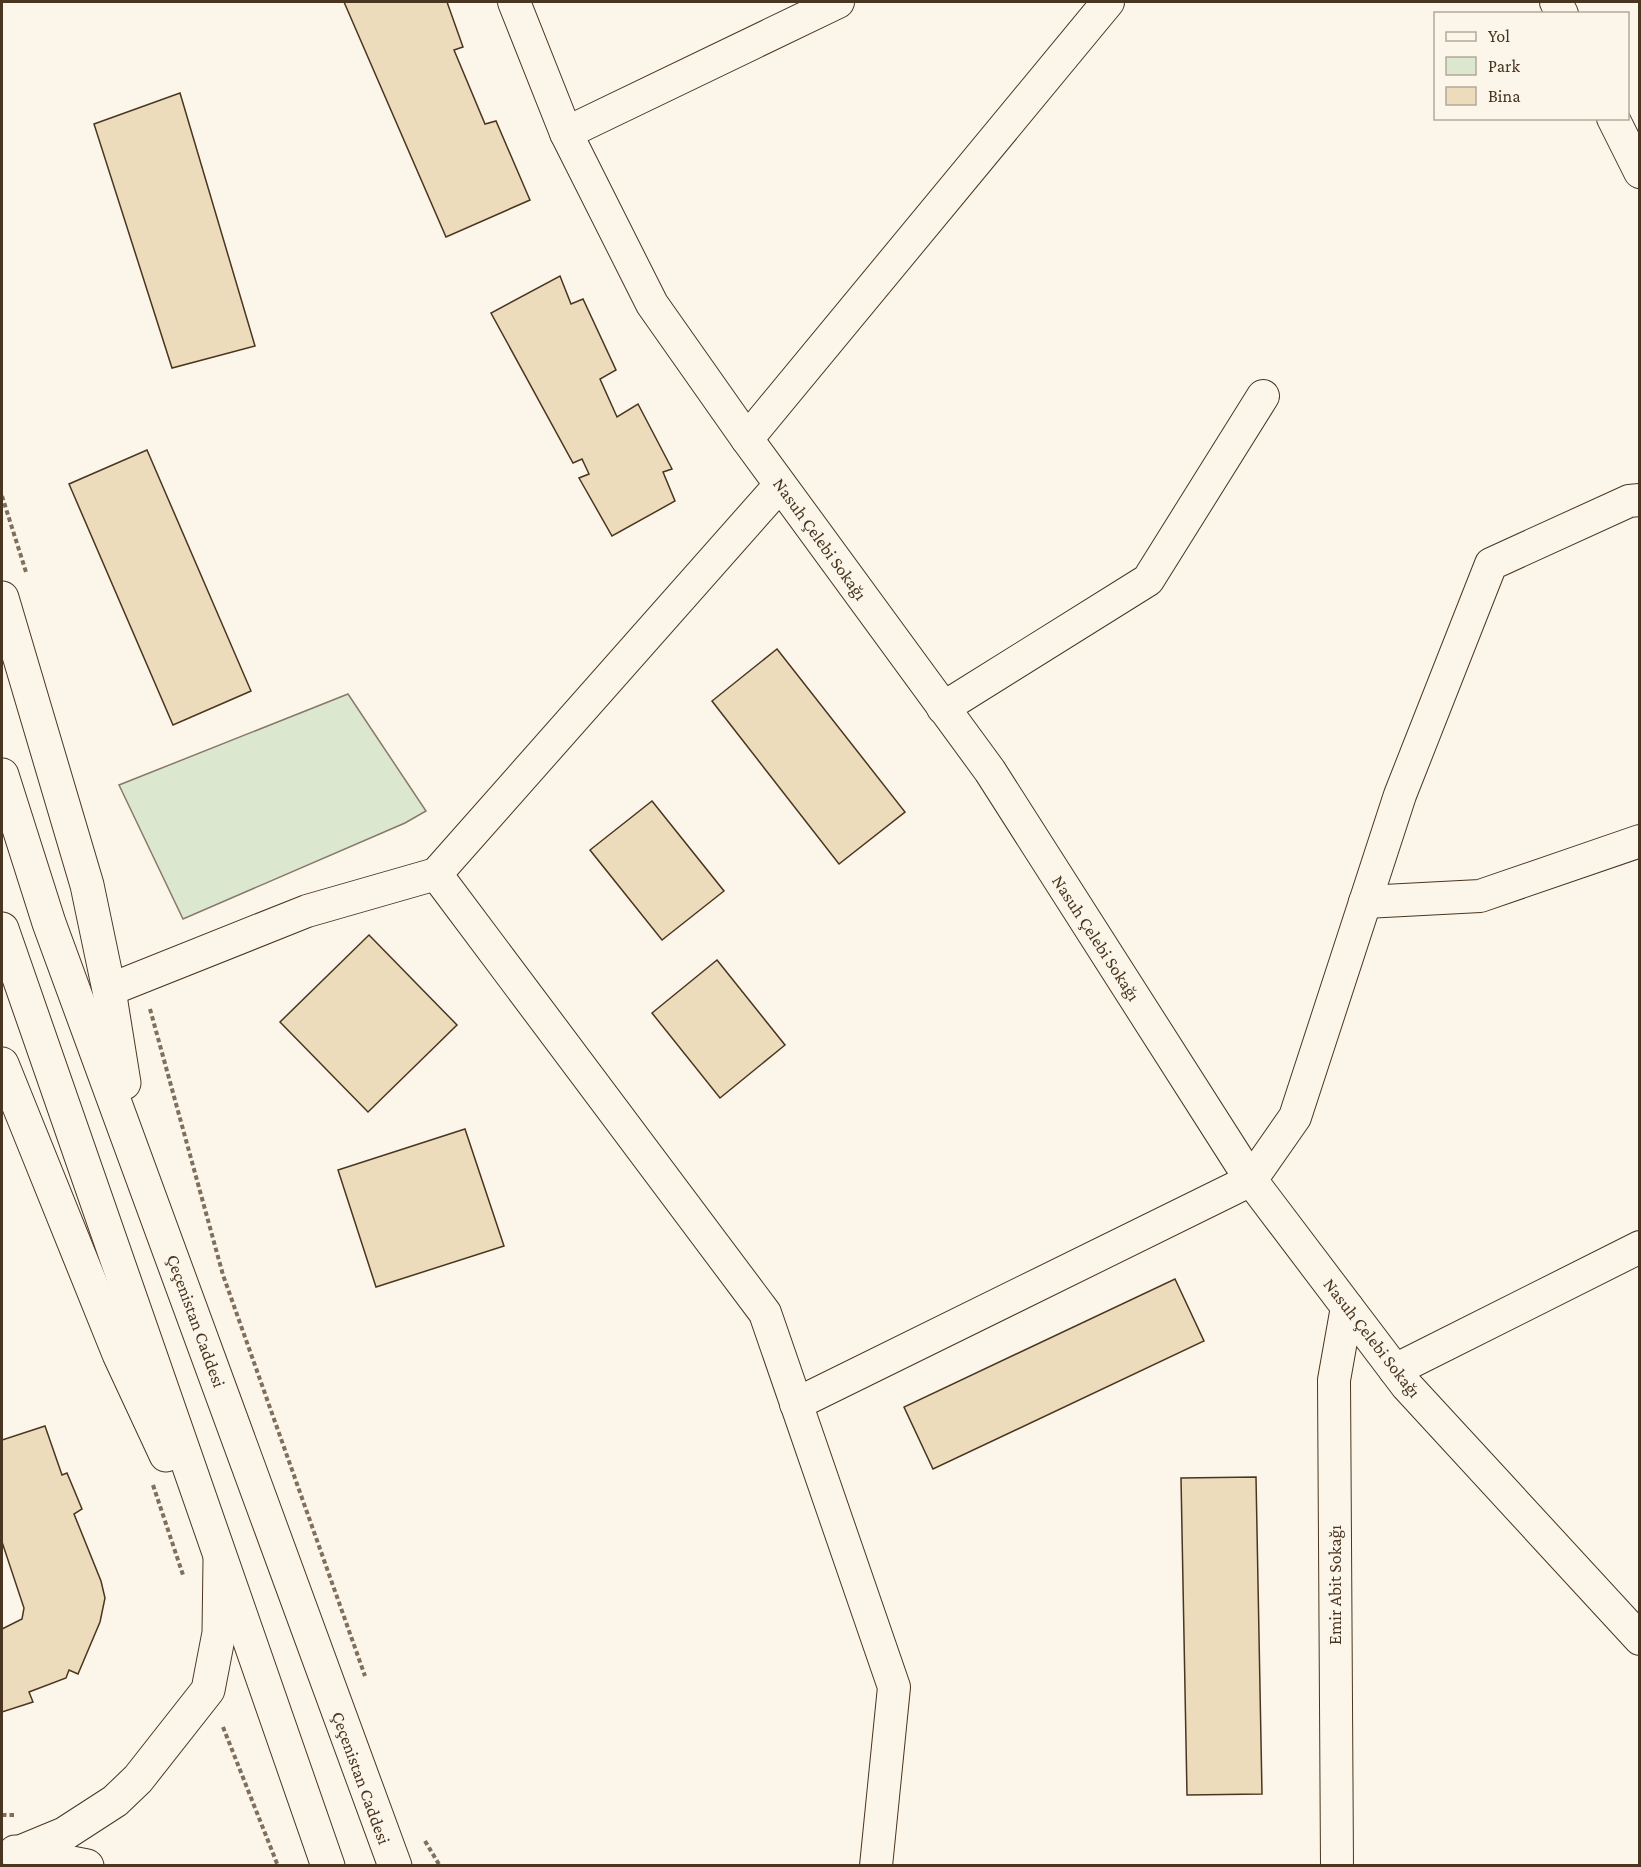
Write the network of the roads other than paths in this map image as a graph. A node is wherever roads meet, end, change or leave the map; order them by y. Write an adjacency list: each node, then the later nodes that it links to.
1 (514, 2): 5 (street, Nasuh Çelebi Sokağı)
2 (838, 2): 5 (street)
3 (1108, 2): 8 (street)
4 (1614, 120): 6 (street)
5 (566, 133): 8 (street, Nasuh Çelebi Sokağı)
6 (1636, 156)
7 (1263, 396): 12 (street)
8 (747, 439): 9 (street, Nasuh Çelebi Sokağı)
9 (780, 484): 12 (street, Nasuh Çelebi Sokağı); 15 (street)
10 (1640, 500): 16 (street)
11 (2, 598): 18 (main road)
12 (943, 708): 21 (street, Nasuh Çelebi Sokağı)
13 (2, 775): 20 (main road, Çeçenistan Caddesi)
14 (1640, 841): 16 (street)
15 (436, 874): 18 (street); 25 (street)
16 (1365, 902): 21 (street)
17 (2, 929): 26 (main road)
18 (109, 990): 20 (main road)
19 (4, 1076): 26 (main road)
20 (134, 1150): 31 (main road, Çeçenistan Caddesi)
21 (1251, 1180): 23 (street, Nasuh Çelebi Sokağı); 25 (street)
22 (1640, 1247): 24 (street)
23 (1347, 1306): 24 (street, Nasuh Çelebi Sokağı); 33 (street, Emir Abit Sokağı)
24 (1395, 1370): 27 (street, Nasuh Çelebi Sokağı)
25 (796, 1404): 32 (street)
26 (220, 1558): 28 (main road); 30 (main road)
27 (1640, 1639)
28 (10, 1851): 29 (main road)
29 (87, 1866)
30 (328, 1866)
31 (395, 1866)
32 (876, 1866)
33 (1337, 1866)

